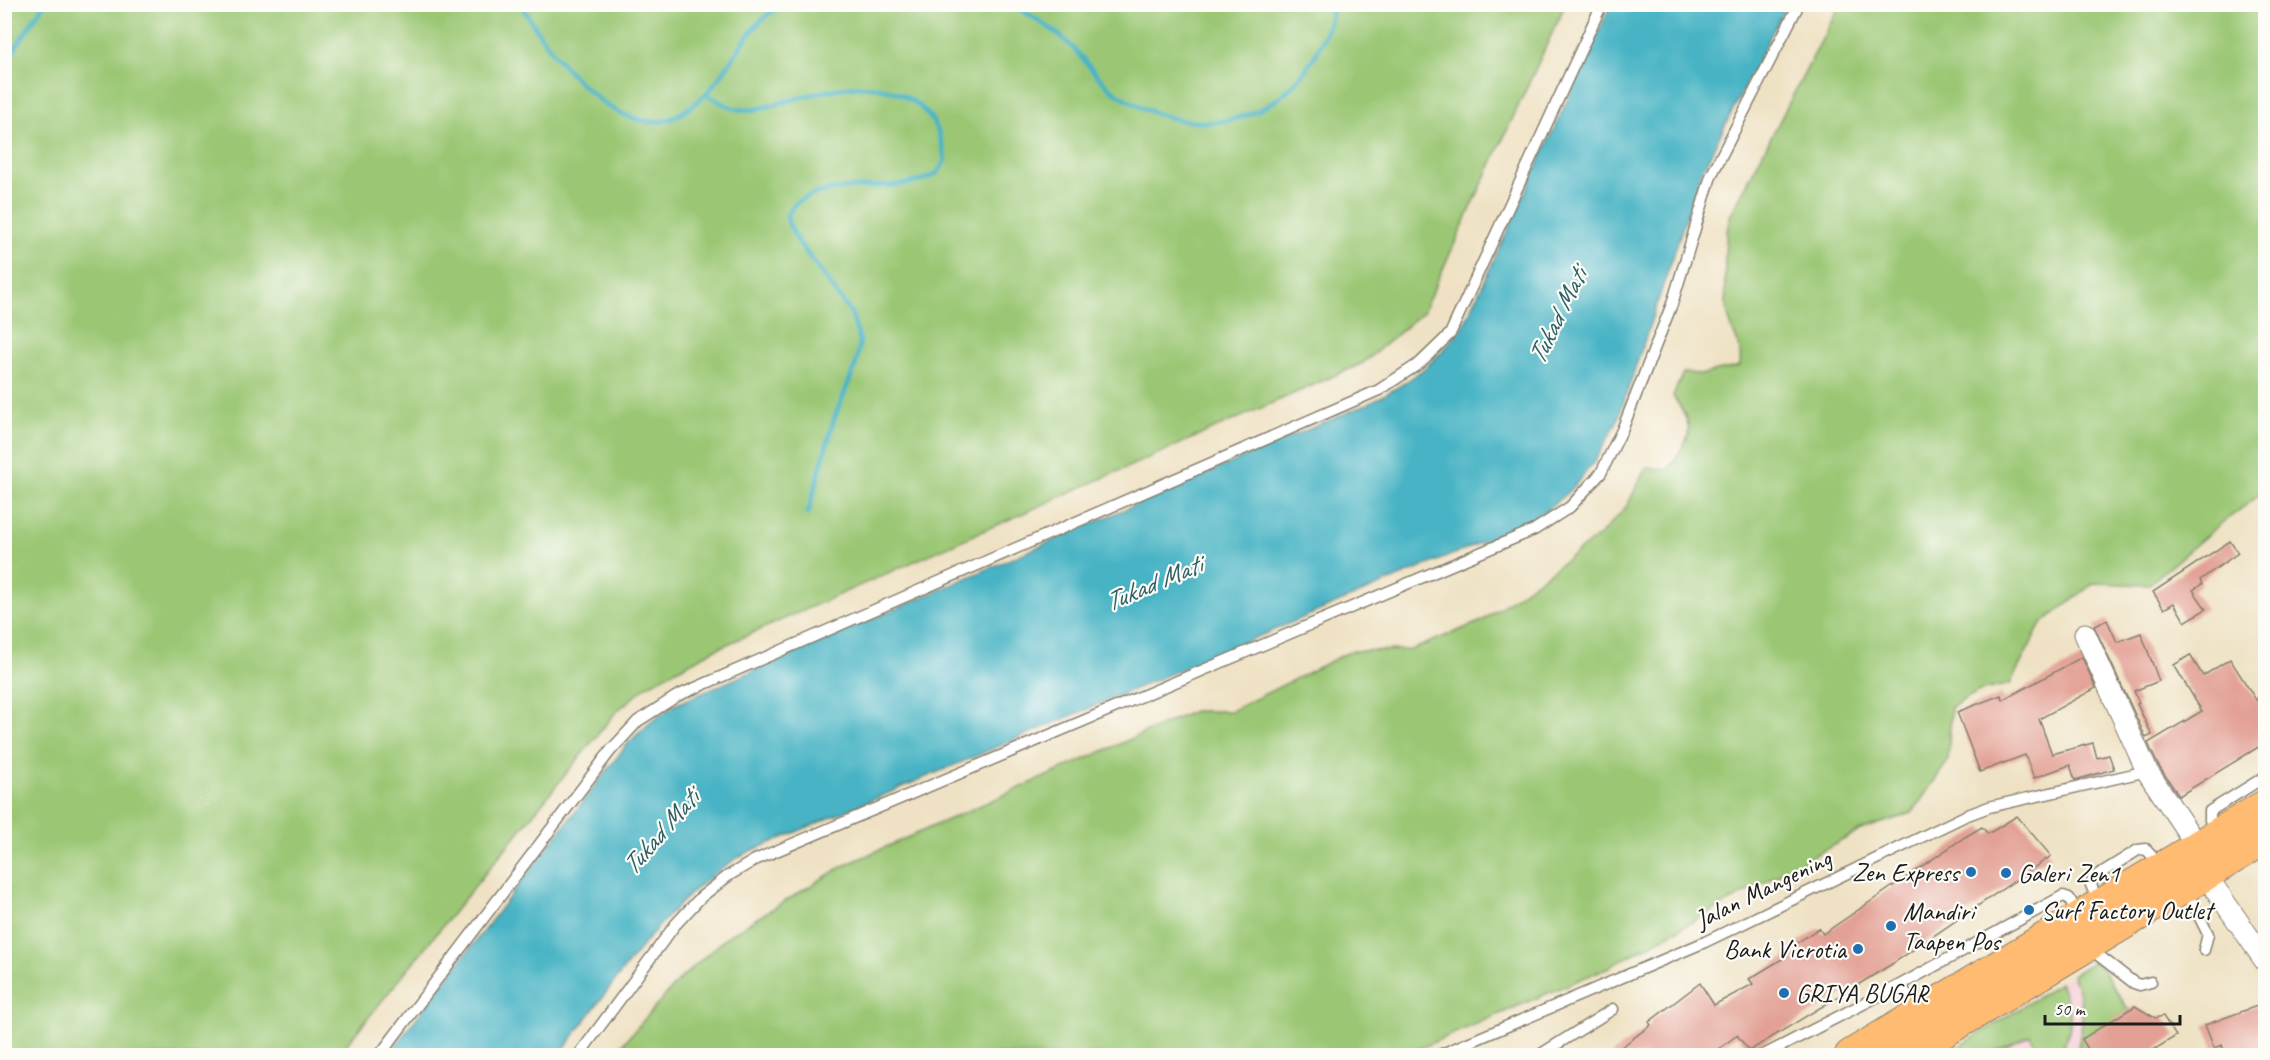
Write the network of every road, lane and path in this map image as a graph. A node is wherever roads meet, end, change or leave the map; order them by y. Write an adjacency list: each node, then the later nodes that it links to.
1 (1602, 4): 17 (lane)
2 (1799, 4): 18 (lane)
3 (2085, 634): 4 (street)
4 (2147, 771): 8 (street); 19 (lane, Jalan Mangening)
5 (2265, 776): 8 (lane)
6 (2265, 806): 8 (highway)
7 (2265, 837): 8 (highway)
8 (2194, 862): 9 (highway); 9 (lane); 10 (lane); 11 (street)
9 (2089, 923): 12 (lane); 13 (lane); 15 (highway); 16 (highway)
10 (2204, 950)
11 (2265, 962)
12 (2151, 982)
13 (1900, 985): 15 (lane); 21 (lane)
14 (1613, 1009): 20 (lane)
15 (1921, 1014): 22 (highway)
16 (1911, 1053)
17 (379, 1056)
18 (578, 1056)
19 (1437, 1056)
20 (1538, 1056)
21 (1762, 1056)
22 (1851, 1056)

